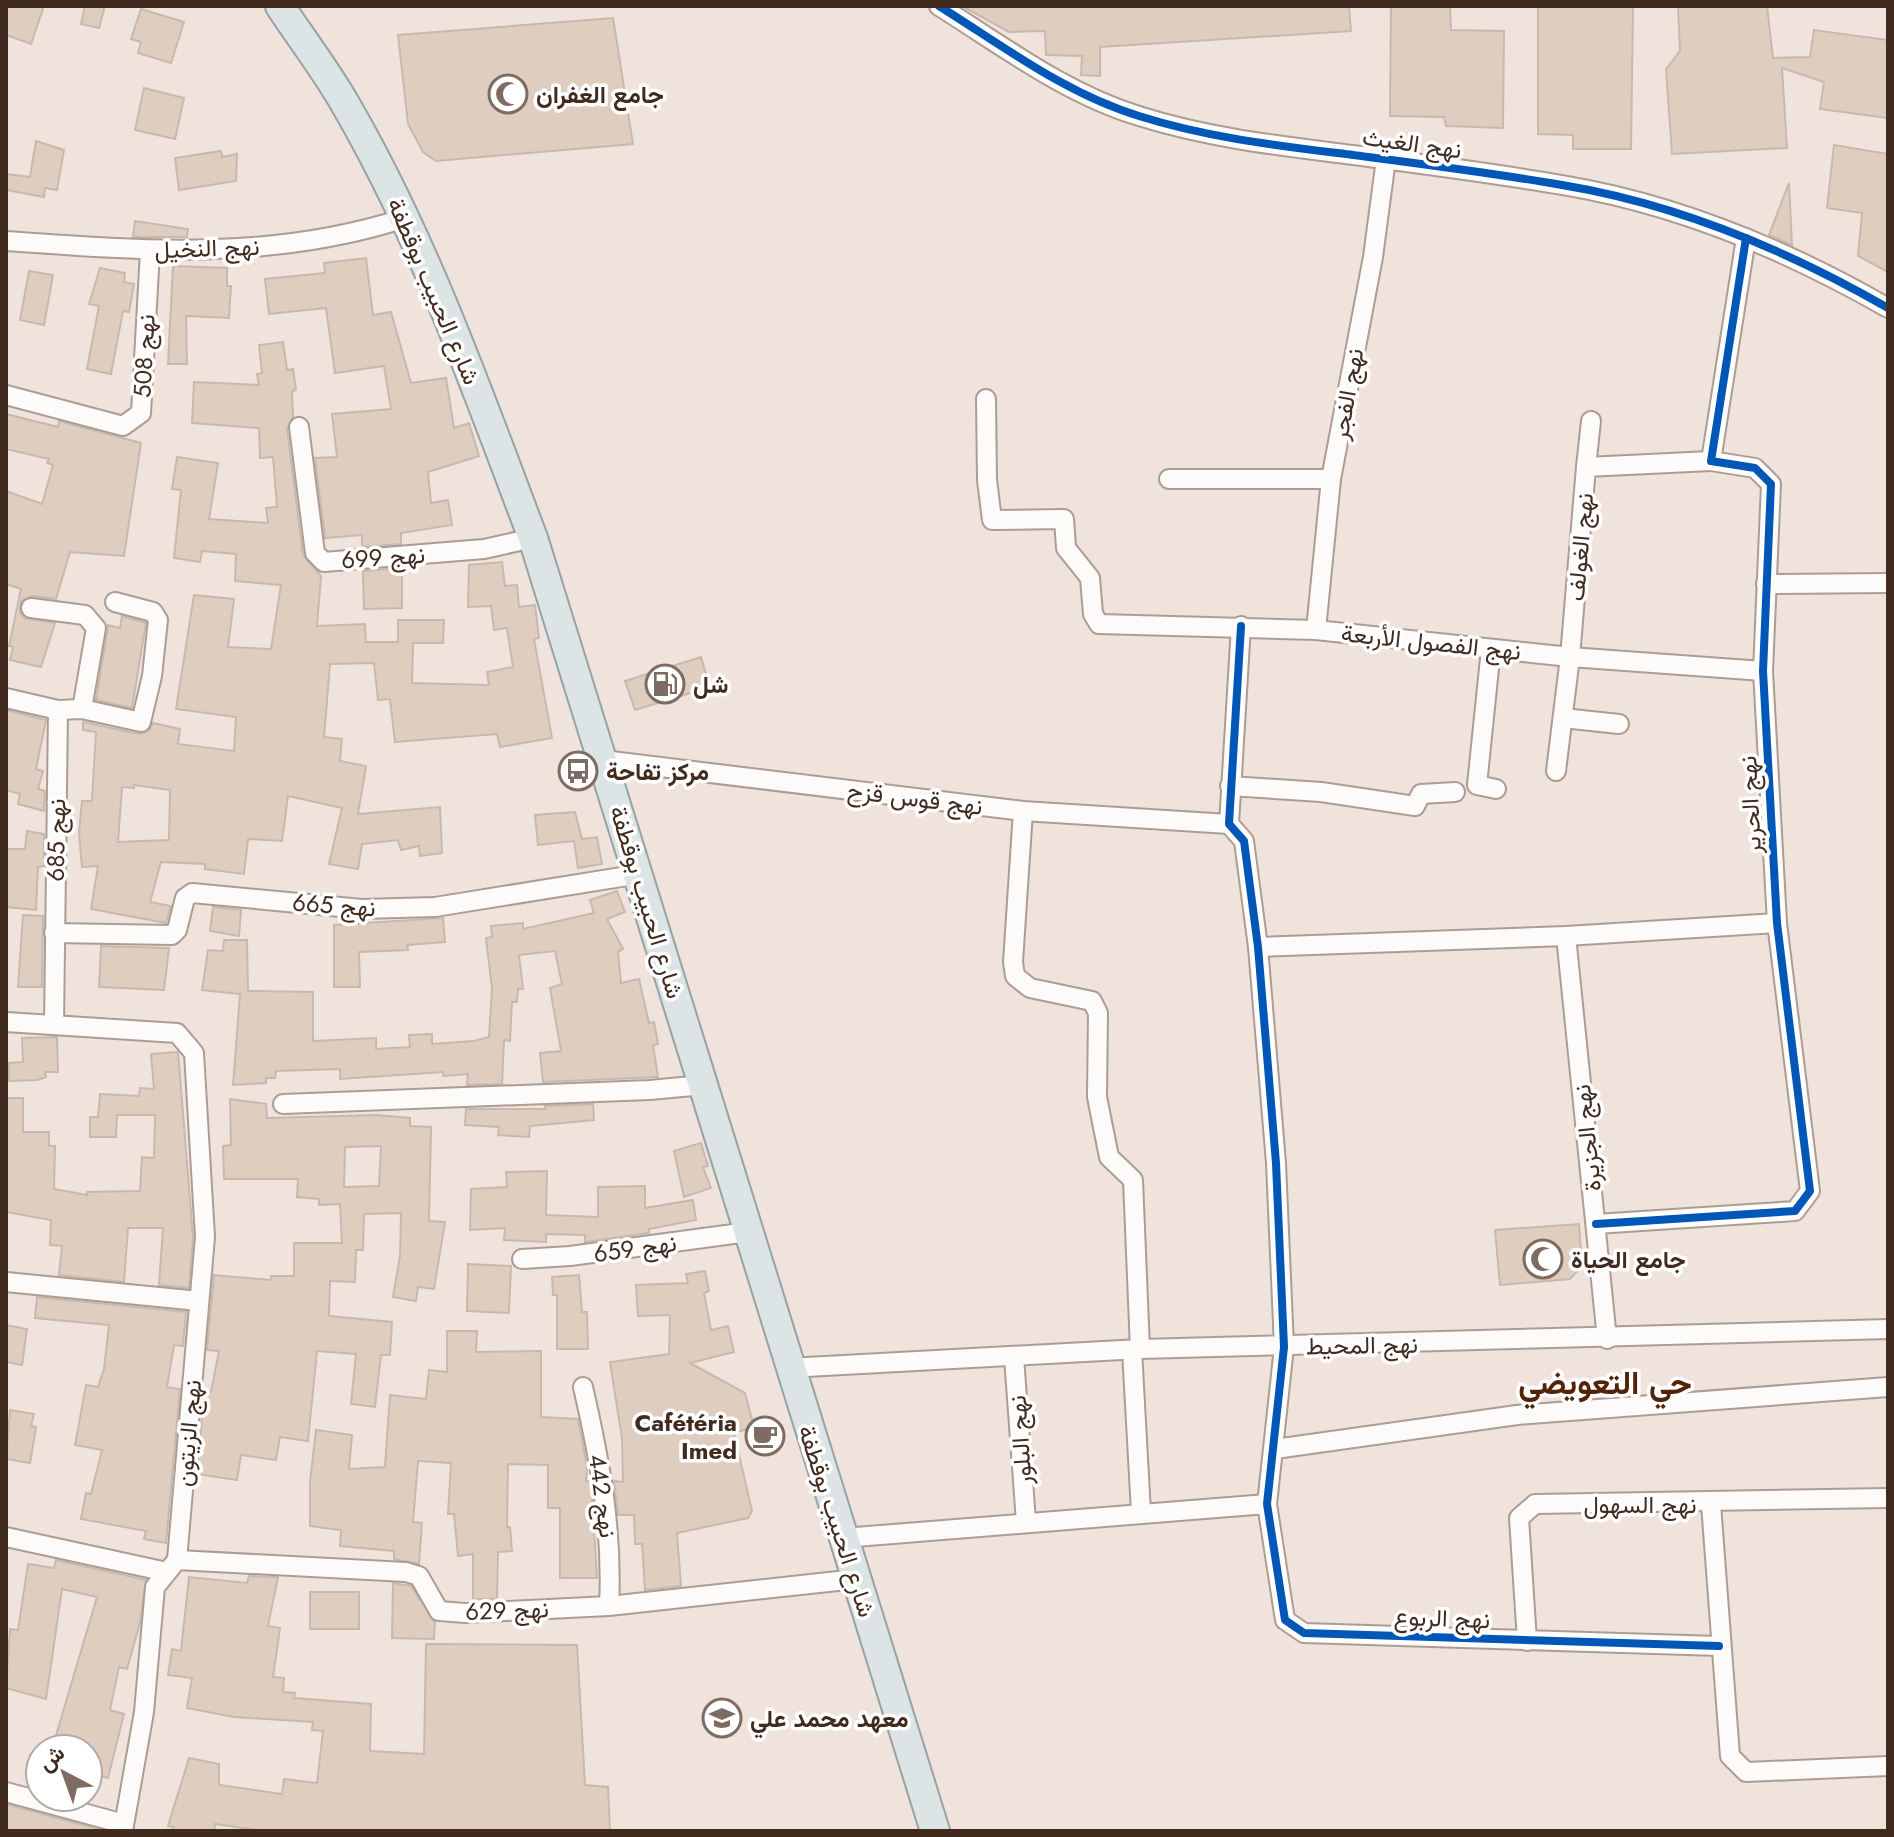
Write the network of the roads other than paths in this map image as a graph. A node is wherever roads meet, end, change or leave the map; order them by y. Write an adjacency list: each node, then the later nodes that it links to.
1 (280, 6): 4 (main road, شارع الحبيب بوقطفة)
2 (939, 6): 3 (street, نهج الغيث)
3 (1386, 159): 5 (street, نهج الغيث); 16 (street, نهج الفجر)
4 (405, 218): 7 (street, نهج النخيل); 17 (main road, شارع الحبيب بوقطفة)
5 (1746, 238): 8 (street, نهج الغيث); 13 (street)
6 (6, 241): 7 (street, نهج النخيل)
7 (150, 251): 9 (street, نهج 508)
8 (1888, 308)
9 (6, 395)
10 (986, 399): 22 (street, نهج الفصول الأربعة)
11 (1591, 421): 14 (street)
12 (299, 427): 17 (street, نهج 699)
13 (1711, 461): 14 (street, نهج الغولف); 19 (street, نهج الحرير)
14 (1586, 467): 25 (street, نهج الغولف)
15 (1169, 479): 16 (street)
16 (1331, 479): 23 (street, نهج الفجر)
17 (533, 538): 32 (main road, شارع الحبيب بوقطفة)
18 (1888, 583): 19 (street)
19 (1766, 584): 26 (street, نهج الحرير)
20 (115, 602): 28 (street)
21 (31, 608): 28 (street)
22 (1241, 626): 23 (street, نهج الفصول الأربعة); 34 (street)
23 (1316, 630): 24 (street, نهج الفصول الأربعة)
24 (1491, 649): 25 (street, نهج الفصول الأربعة); 35 (street)
25 (1570, 657): 26 (street, نهج الفصول الأربعة); 30 (street, نهج الغولف)
26 (1763, 671): 40 (street, نهج الحرير)
27 (6, 698): 29 (street)
28 (82, 709): 29 (street)
29 (58, 710): 41 (street, نهج 685)
30 (1563, 718): 31 (street); 33 (street, نهج الغولف)
31 (1619, 724)
32 (603, 760): 37 (street, نهج قوس قزح); 39 (main road, شارع الحبيب بوقطفة)
33 (1556, 771)
34 (1230, 786): 36 (street); 38 (street)
35 (1496, 789)
36 (1455, 792)
37 (1023, 811): 38 (street, نهج قوس قزح); 56 (street)
38 (1229, 824): 43 (street, نهج الربوع)
39 (640, 874): 41 (street, نهج 665); 46 (main road, شارع الحبيب بوقطفة)
40 (1777, 923): 42 (street); 48 (street, نهج الحرير)
41 (54, 933): 45 (street, نهج 685)
42 (1566, 936): 43 (street); 48 (street, نهج الجزيرة)
43 (1258, 947): 55 (street, نهج الربوع)
44 (6, 1022): 45 (street)
45 (54, 1025): 52 (street, نهج الزيتون)
46 (703, 1085): 47 (street); 49 (main road, شارع الحبيب بوقطفة)
47 (283, 1104)
48 (1596, 1224): 54 (street, نهج الجزيرة)
49 (748, 1232): 50 (street, نهج 659); 58 (main road, شارع الحبيب بوقطفة)
50 (522, 1259)
51 (6, 1282): 52 (street)
52 (199, 1301): 69 (street, نهج الزيتون)
53 (1888, 1329): 54 (street, نهج المحيط)
54 (1607, 1339): 55 (street, نهج المحيط)
55 (1284, 1347): 56 (street, نهج المحيط); 61 (street, نهج الربوع)
56 (1136, 1350): 57 (street, نهج المحيط); 65 (street)
57 (1014, 1357): 58 (street, نهج المحيط); 66 (street, نهج البلور)
58 (788, 1368): 68 (main road, شارع الحبيب بوقطفة)
59 (583, 1387): 71 (street, نهج 442)
60 (1888, 1387): 61 (street)
61 (1275, 1449): 63 (street, نهج الربوع)
62 (1888, 1498): 64 (street, نهج السهول)
63 (1267, 1504): 65 (street); 72 (street, نهج الربوع)
64 (1711, 1504): 72 (street, نهج السهول); 73 (street)
65 (1141, 1512): 66 (street)
66 (1026, 1522): 68 (street)
67 (6, 1537): 69 (street)
68 (843, 1538): 70 (main road, شارع الحبيب بوقطفة)
69 (172, 1566): 71 (street, نهج 629); 76 (street, نهج الزيتون)
70 (856, 1579): 71 (street, نهج 629); 77 (main road, شارع الحبيب بوقطفة)
71 (609, 1606)
72 (1527, 1641): 73 (street, نهج الربوع)
73 (1719, 1646): 74 (street)
74 (1888, 1766)
75 (6, 1792): 76 (street)
76 (124, 1828)
77 (935, 1831)

